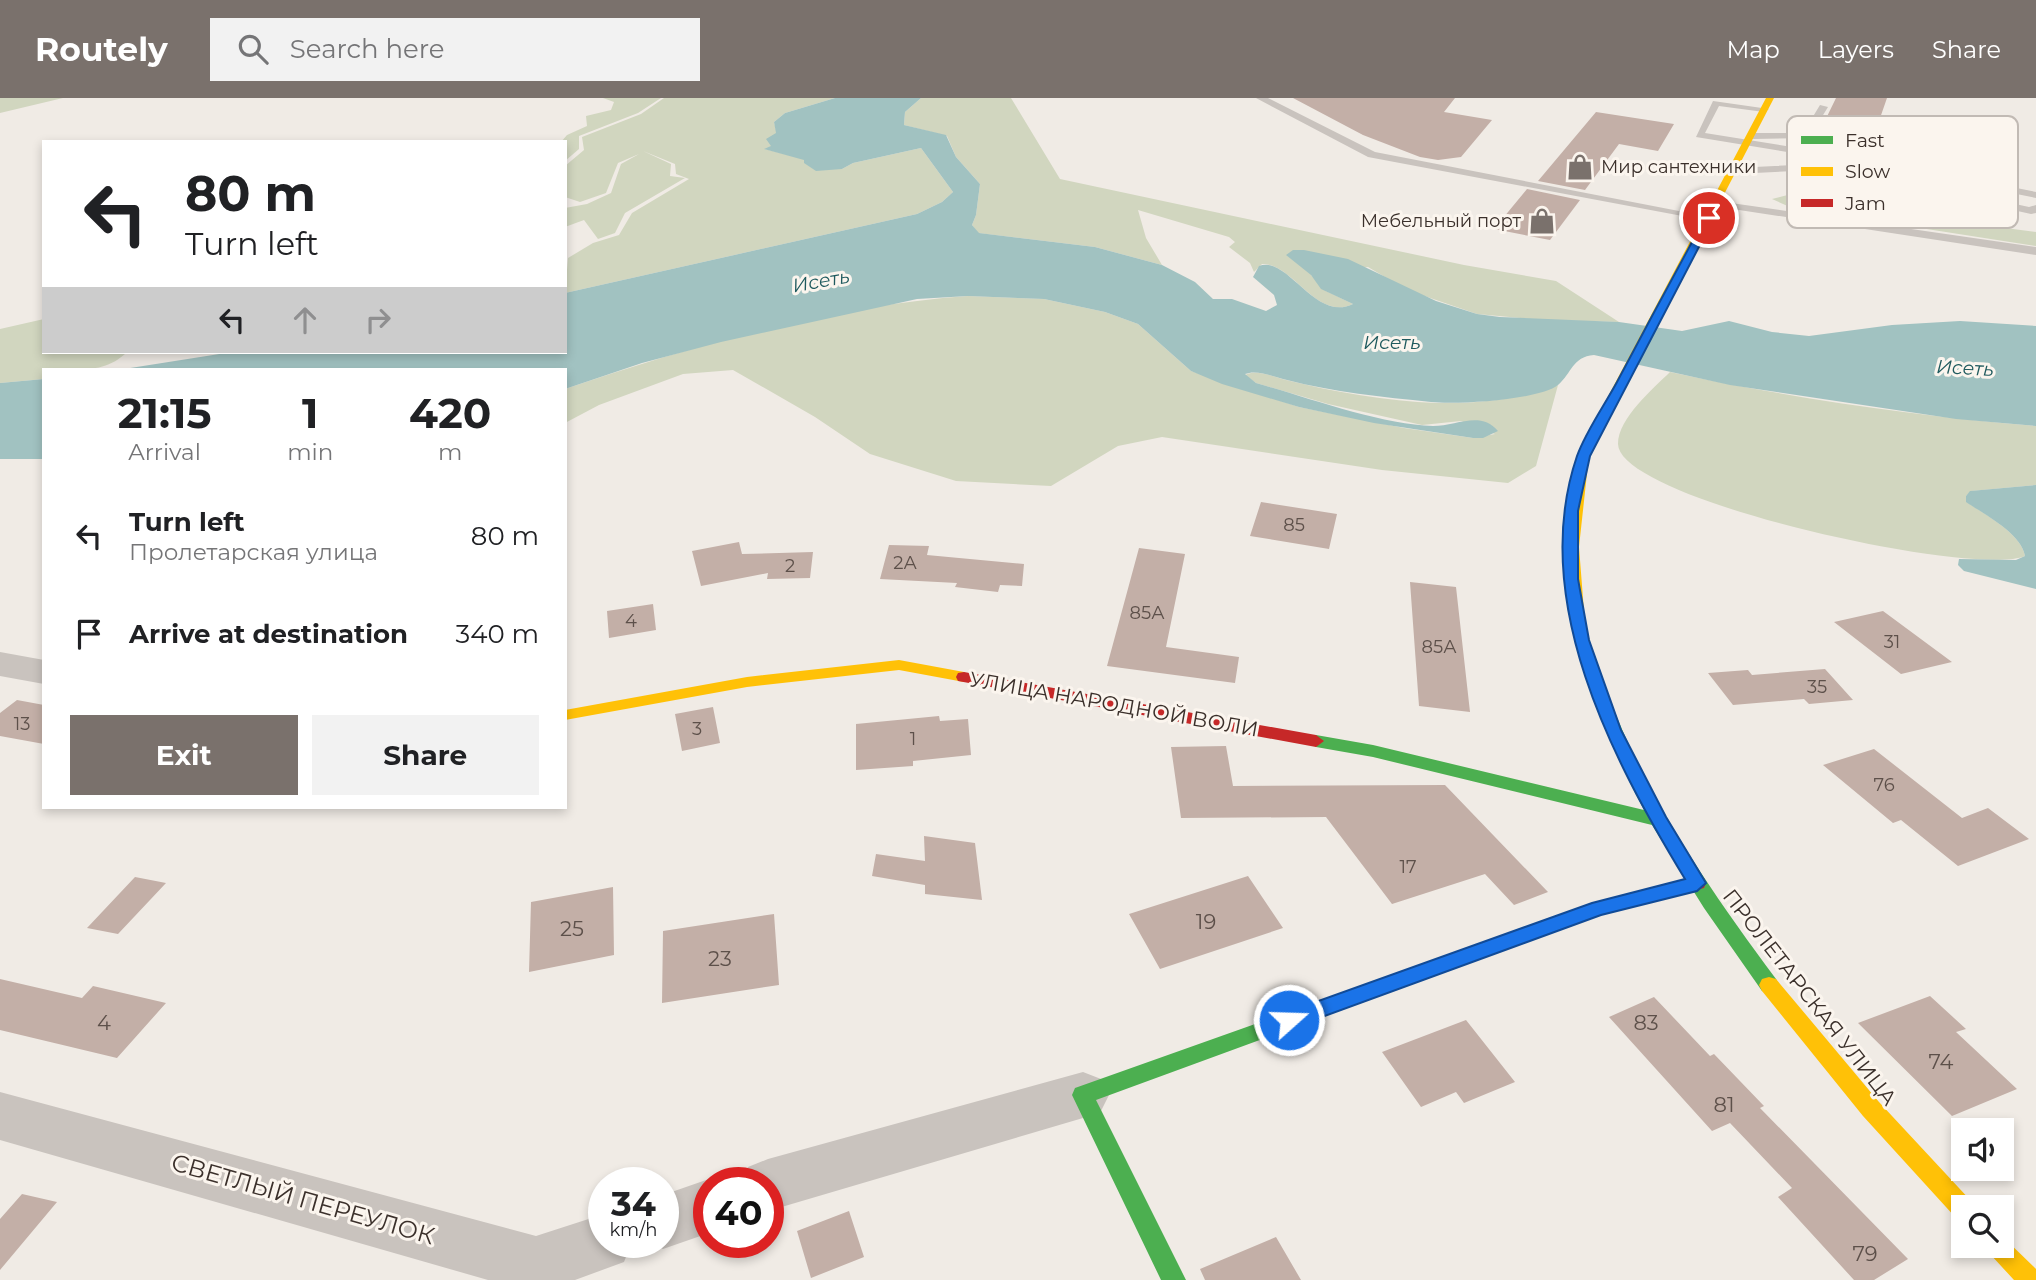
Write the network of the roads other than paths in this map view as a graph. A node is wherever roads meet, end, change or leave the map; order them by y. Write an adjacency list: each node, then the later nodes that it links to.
1 (1261, 98): 14 (lane)
2 (1767, 104): 6 (main road, ПРОЛЕТАРСКАЯ УЛИЦА); 6 (lane)
3 (1823, 107): 4 (lane)
4 (1818, 116)
5 (1787, 137): 6 (lane)
6 (1749, 140): 7 (lane); 9 (main road, ПРОЛЕТАРСКАЯ УЛИЦА)
7 (1787, 147)
8 (1787, 168): 9 (lane)
9 (1734, 171): 14 (main road, ПРОЛЕТАРСКАЯ УЛИЦА)
10 (2018, 191): 11 (lane)
11 (2036, 195)
12 (2036, 208): 13 (lane)
13 (2018, 209)
14 (1713, 211): 15 (lane); 21 (main road, ПРОЛЕТАРСКАЯ УЛИЦА)
15 (1787, 220)
16 (1850, 228): 17 (lane)
17 (2036, 251)
18 (0, 664): 19 (street)
19 (42, 672)
20 (567, 715): 21 (main road, УЛИЦА НАРОДНОЙ ВОЛИ)
21 (1658, 820): 22 (main road, ПРОЛЕТАРСКАЯ УЛИЦА)
22 (1697, 883): 23 (main road); 26 (main road, ПРОЛЕТАРСКАЯ УЛИЦА)
23 (1083, 1095): 25 (street); 30 (main road)
24 (0, 1116): 29 (street, СВЕТЛЫЙ ПЕРЕУЛОК)
25 (784, 1180)
26 (1951, 1196)
27 (588, 1249): 29 (street, СВЕТЛЫЙ ПЕРЕУЛОК)
28 (2009, 1258): 31 (main road)
29 (533, 1273)
30 (1174, 1280)
31 (2030, 1280)

